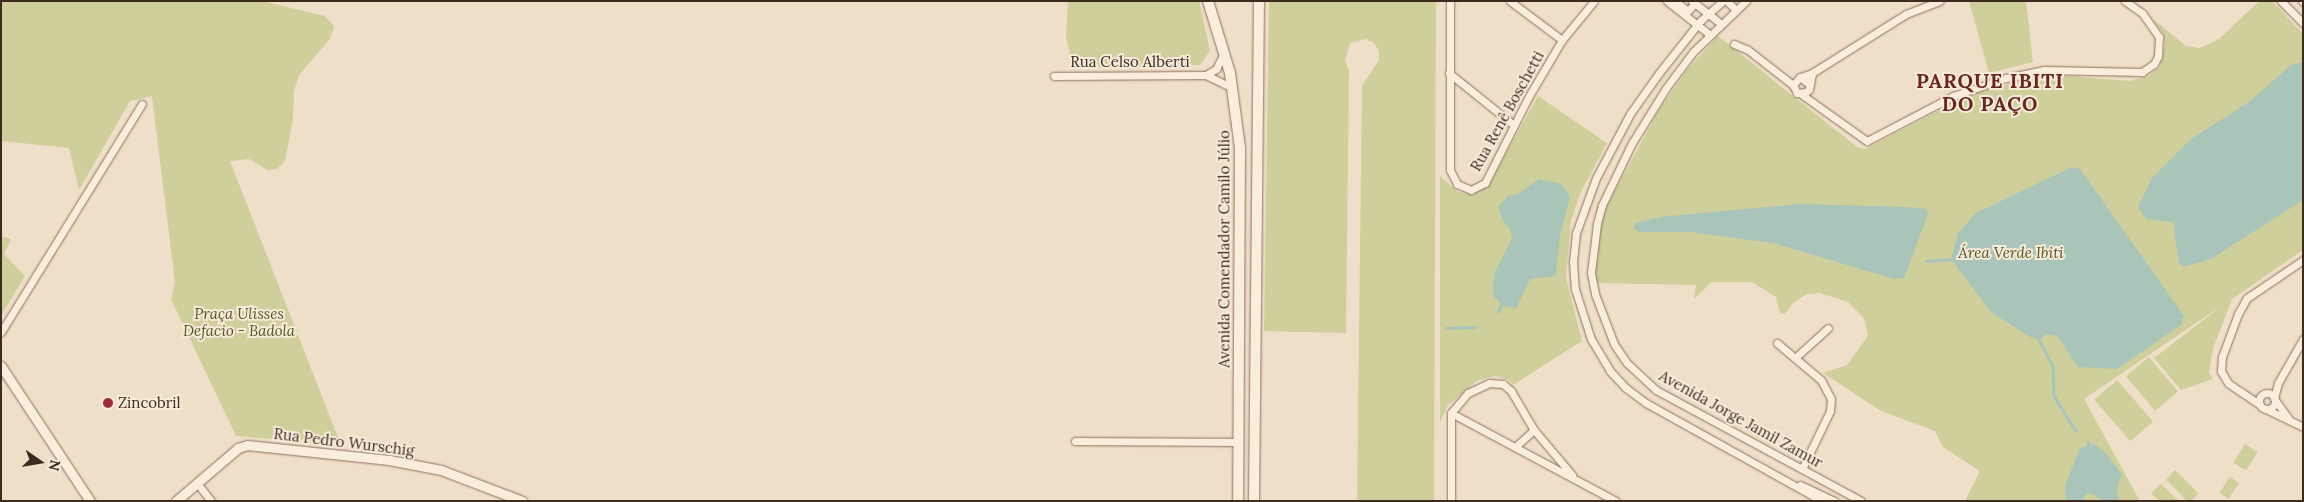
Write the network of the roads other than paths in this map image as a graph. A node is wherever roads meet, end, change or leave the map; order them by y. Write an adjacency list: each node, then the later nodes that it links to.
1 (1259, 1): 69 (main road, Avenida Comendador Camilo Júlio)
2 (1450, 1): 26 (street, Rua Renê Boschetti)
3 (1510, 1): 21 (street)
4 (1594, 1): 21 (street, Rua Renê Boschetti)
5 (1667, 1): 19 (street)
6 (1675, 1): 13 (street)
7 (1723, 1): 16 (street, Avenida Jorge Jamil Zamur)
8 (1727, 1): 15 (street)
9 (1746, 1): 15 (street, Avenida Jorge Jamil Zamur)
10 (1940, 1): 27 (street)
11 (2125, 1): 38 (street)
12 (2282, 1): 17 (street)
13 (1694, 2): 16 (street)
14 (1208, 3): 25 (main road, Avenida Comendador Camilo Júlio)
15 (1736, 10): 18 (street, Avenida Jorge Jamil Zamur)
16 (1708, 14): 18 (street); 19 (street, Avenida Jorge Jamil Zamur)
17 (2303, 22)
18 (1720, 23): 20 (street, Avenida Jorge Jamil Zamur)
19 (1697, 25): 20 (street); 22 (street, Avenida Jorge Jamil Zamur)
20 (1710, 34): 24 (street, Avenida Jorge Jamil Zamur)
21 (1562, 40): 40 (street, Rua Renê Boschetti)
22 (1682, 43): 24 (street); 62 (street, Avenida Jorge Jamil Zamur)
23 (1734, 44): 30 (street)
24 (1693, 52): 60 (street, Avenida Jorge Jamil Zamur)
25 (1224, 53): 28 (street, Rua Celso Alberti); 35 (main road, Avenida Comendador Camilo Júlio)
26 (1448, 73): 32 (street); 36 (street, Rua Renê Boschetti)
27 (1812, 73): 31 (street); 34 (street)
28 (1206, 75): 29 (street, Rua Celso Alberti); 35 (street, Rua Celso Alberti)
29 (1054, 76)
30 (1782, 76): 31 (street); 33 (street)
31 (1798, 78): 33 (street); 34 (street)
32 (1465, 86): 36 (street); 40 (street)
33 (1793, 86): 37 (street)
34 (1809, 86): 37 (street); 38 (street)
35 (1233, 88): 58 (main road, Avenida Comendador Camilo Júlio)
36 (1449, 90): 40 (street, Rua Renê Boschetti)
37 (1802, 94): 38 (street)
38 (1812, 99)
39 (142, 104): 43 (street)
40 (1514, 125)
41 (2303, 260): 49 (street)
42 (1828, 328): 46 (street)
43 (1, 332)
44 (2303, 339): 48 (street)
45 (1777, 343): 46 (street)
46 (1796, 357): 60 (street)
47 (1, 366): 64 (street)
48 (2278, 383): 50 (street); 51 (street)
49 (2246, 393): 50 (street); 52 (street)
50 (2265, 393): 51 (street); 52 (street)
51 (2274, 399): 52 (street); 54 (street)
52 (2263, 407): 54 (street)
53 (1451, 414): 56 (street); 59 (street); 70 (street)
54 (2288, 418): 55 (street)
55 (2303, 427)
56 (1534, 430): 59 (street); 61 (street)
57 (1075, 441): 58 (street)
58 (1239, 442): 68 (main road, Avenida Comendador Camilo Júlio)
59 (1515, 447): 61 (street)
60 (1802, 469): 74 (street, Avenida Jorge Jamil Zamur)
61 (1575, 479): 71 (street)
62 (1785, 480): 72 (street, Avenida Jorge Jamil Zamur); 73 (street, Avenida Jorge Jamil Zamur)
63 (197, 483): 65 (street, Rua Pedro Wurschig); 66 (street); 67 (street, Rua Pedro Wurschig)
64 (90, 501)
65 (176, 501)
66 (211, 501)
67 (522, 501)
68 (1238, 501)
69 (1254, 501)
70 (1451, 501)
71 (1616, 501)
72 (1822, 501)
73 (1834, 501)
74 (1861, 501)

